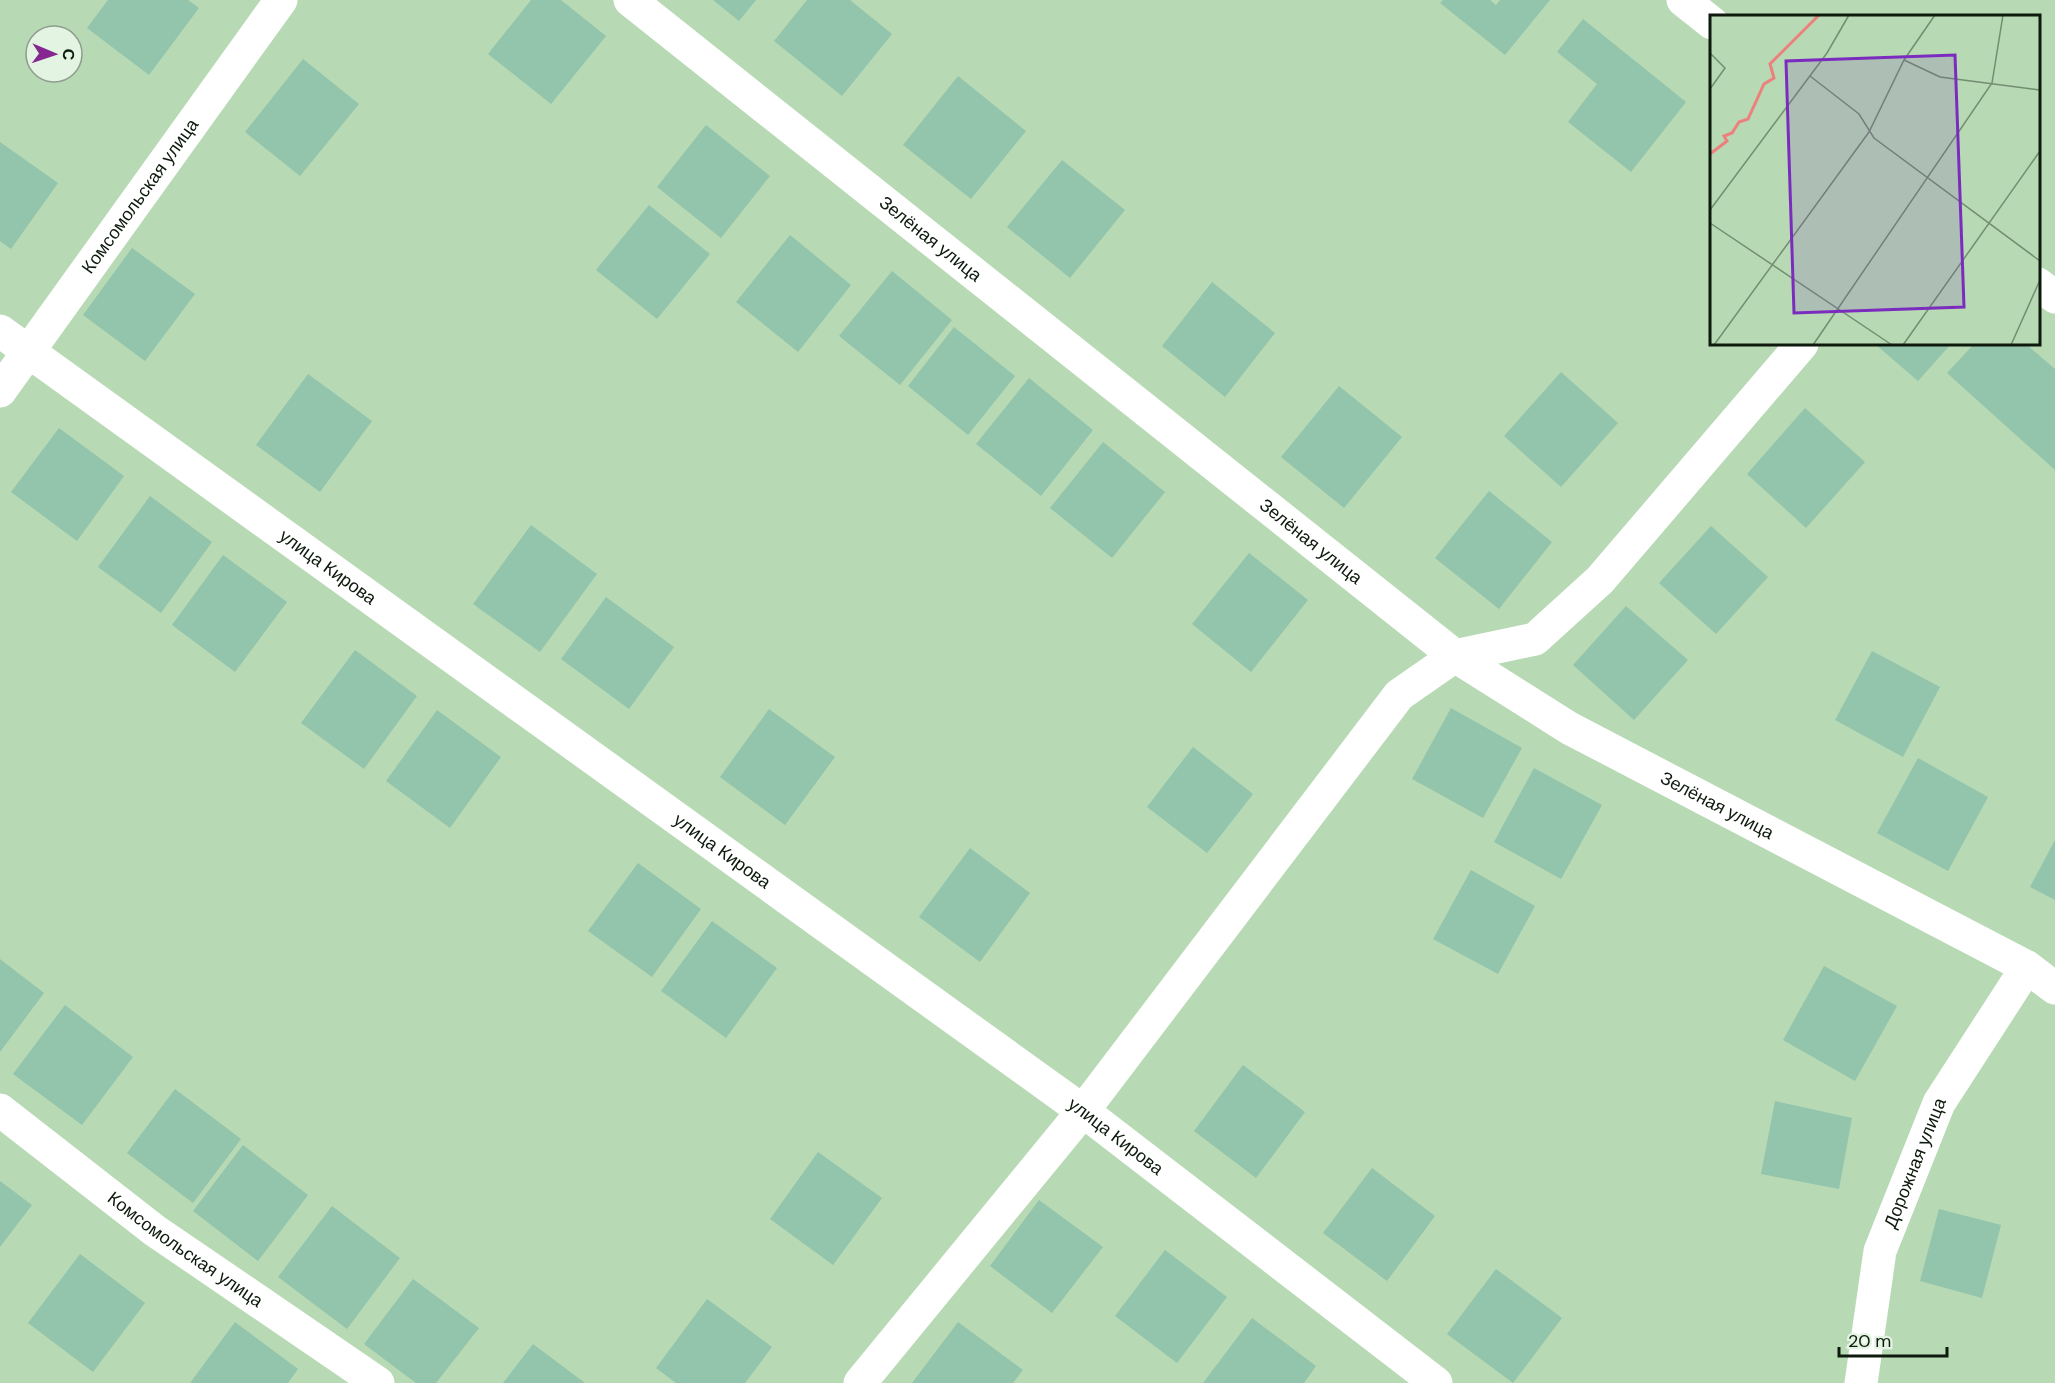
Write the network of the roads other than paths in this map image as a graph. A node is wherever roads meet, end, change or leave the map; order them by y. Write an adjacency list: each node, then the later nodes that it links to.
1 (281, 0): 9 (street, Комсомольская улица)
2 (630, 0): 11 (street, Зелёная улица)
3 (1683, 0): 4 (street)
4 (1710, 21)
5 (2040, 286): 6 (street)
6 (2055, 297)
7 (0, 331): 9 (street, улица Кирова)
8 (1801, 345): 11 (street)
9 (29, 351): 10 (street, Комсомольская улица); 15 (street, улица Кирова)
10 (0, 391)
11 (1455, 656): 12 (street, Зелёная улица); 15 (street)
12 (2027, 967): 13 (street, Зелёная улица); 19 (street, Дорожная улица)
13 (2055, 988)
14 (0, 1110): 16 (street, Комсомольская улица)
15 (1083, 1111): 17 (street); 18 (street, улица Кирова)
16 (378, 1383)
17 (860, 1383)
18 (1436, 1383)
19 (1862, 1383)

